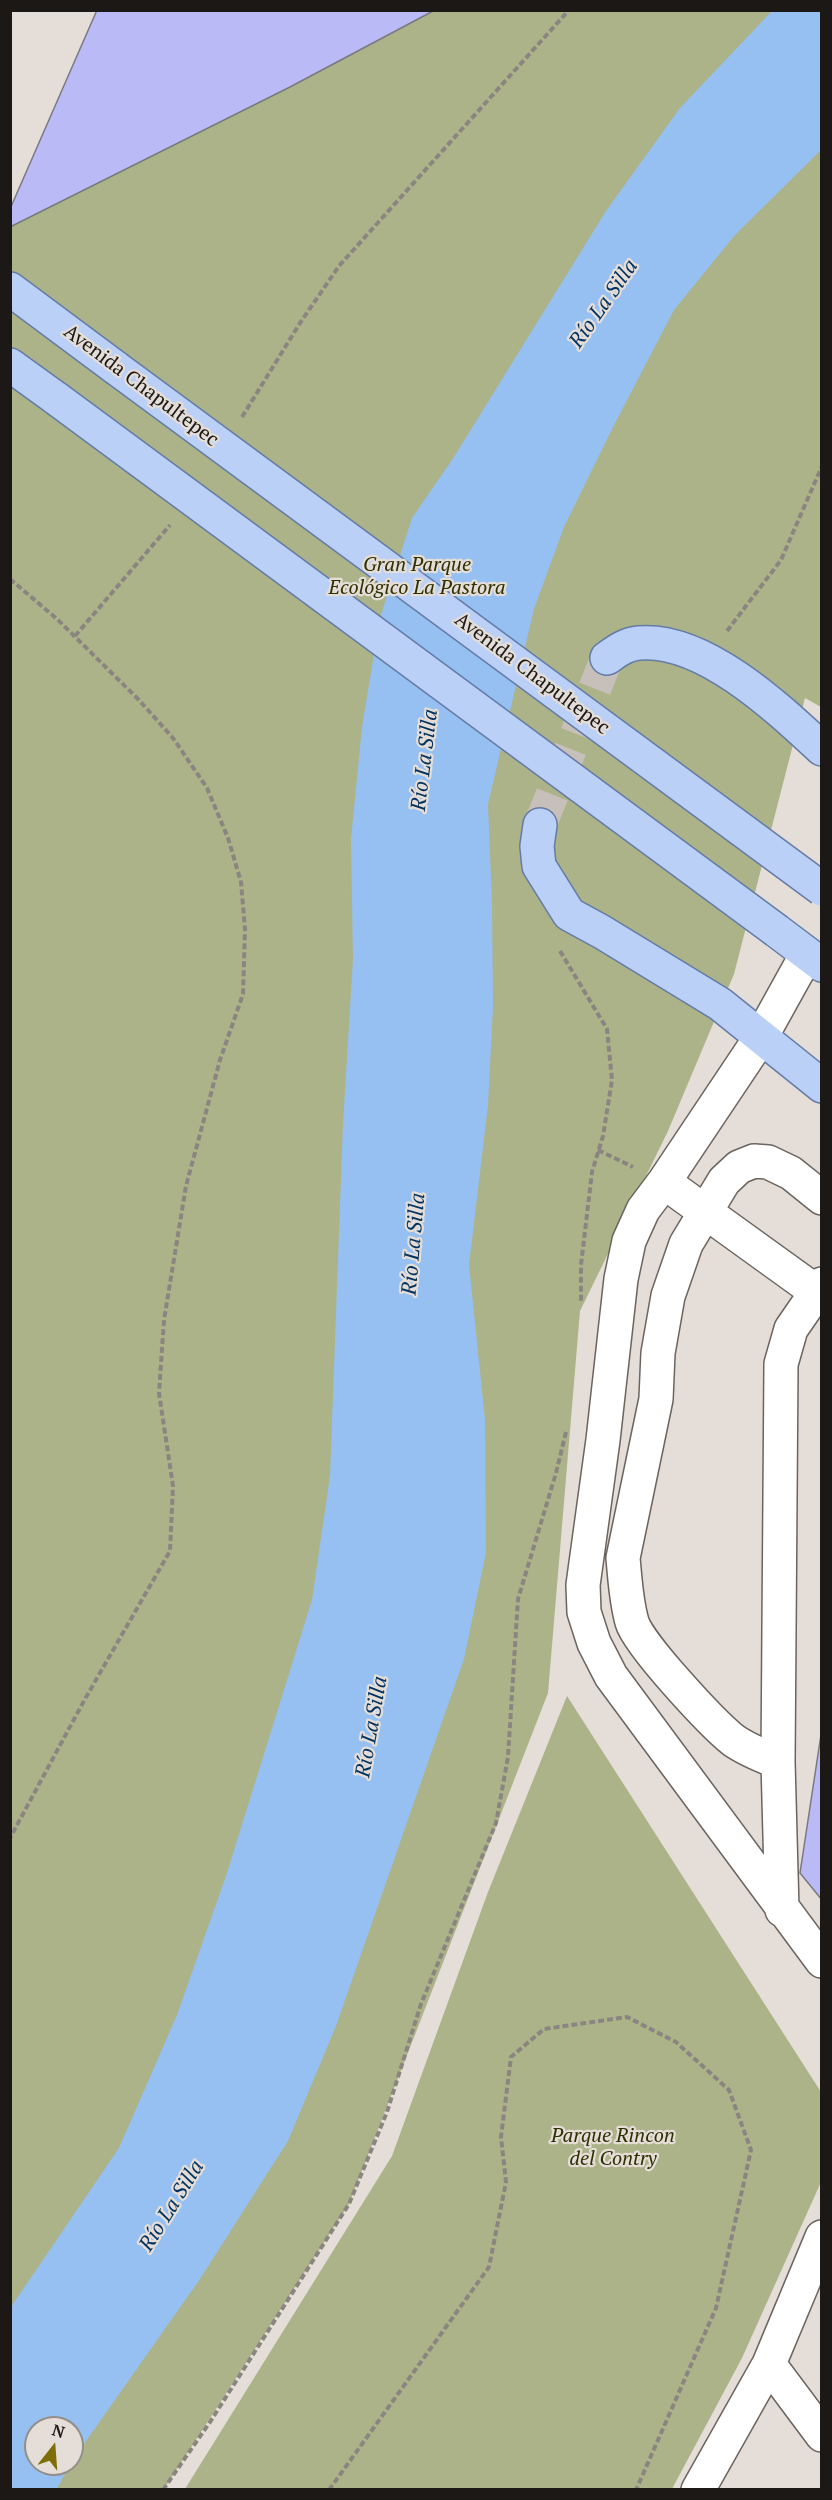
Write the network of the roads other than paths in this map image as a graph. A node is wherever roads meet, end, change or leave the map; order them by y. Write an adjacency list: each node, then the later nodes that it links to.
1 (10, 289): 6 (main road, Avenida Chapultepec, bridge)
2 (10, 365): 7 (main road, bridge)
3 (607, 658): 4 (main road)
4 (822, 749)
5 (540, 825): 8 (main road)
6 (822, 889)
7 (814, 960): 8 (street)
8 (760, 1037): 9 (main road); 10 (street)
9 (822, 1086)
10 (664, 1182): 12 (street); 15 (street)
11 (822, 1198): 12 (street)
12 (705, 1214): 13 (street); 14 (street)
13 (819, 1291): 14 (street)
14 (778, 1762): 15 (street)
15 (782, 1910): 16 (street)
16 (822, 1961)
17 (822, 2237): 18 (street)
18 (769, 2364): 19 (street); 20 (street)
19 (822, 2436)
20 (698, 2490)

